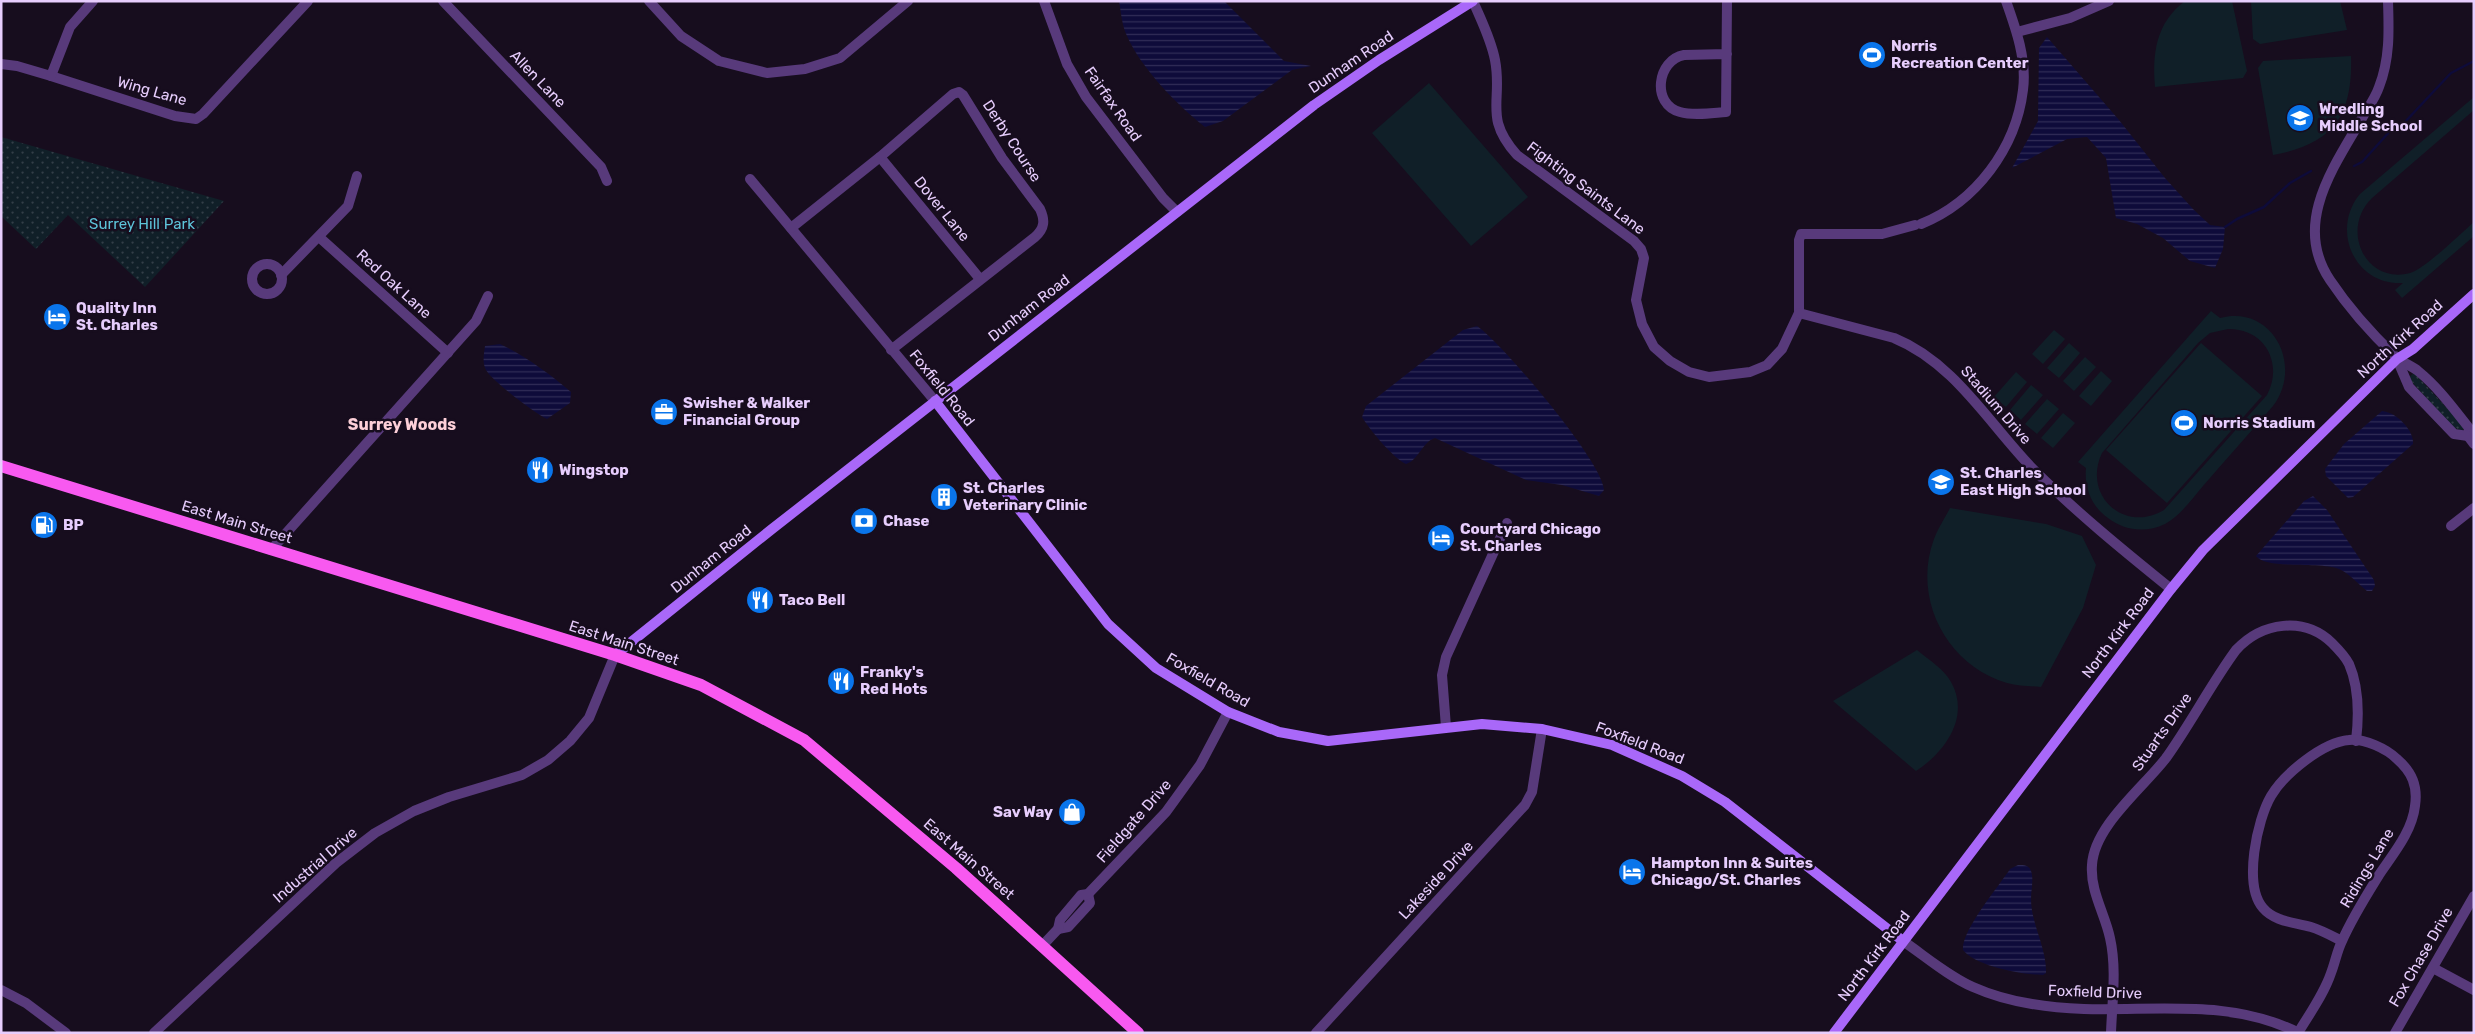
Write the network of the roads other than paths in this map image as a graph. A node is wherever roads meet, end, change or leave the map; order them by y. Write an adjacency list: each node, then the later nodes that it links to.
1 (93, 1): 15 (street)
2 (308, 1): 15 (street, Wing Lane)
3 (443, 1): 19 (street, Allen Lane)
4 (649, 1): 5 (street)
5 (908, 1)
6 (1044, 1): 20 (street, Fairfax Road)
7 (1473, 1): 20 (street, Dunham Road); 27 (street, Fighting Saints Lane)
8 (1727, 1): 13 (street)
9 (2006, 1): 12 (street)
10 (2109, 1): 12 (street)
11 (2388, 1): 30 (street)
12 (2017, 32): 27 (street)
13 (1726, 54): 13 (street)
14 (1, 64): 15 (street, Wing Lane)
15 (51, 76)
16 (880, 157): 21 (street, Derby Course); 24 (street, Dover Lane); 24 (street, Derby Course)
17 (357, 176): 22 (street)
18 (750, 179): 21 (street, Foxfield Road)
19 (607, 180)
20 (1177, 212): 31 (street, Dunham Road)
21 (791, 228): 28 (street, Foxfield Road)
22 (319, 237): 23 (street); 29 (street, Red Oak Lane)
23 (281, 275)
24 (980, 279): 28 (street, Derby Course)
25 (2474, 294): 30 (street, North Kirk Road)
26 (488, 296): 29 (street)
27 (1799, 313): 38 (street, Stadium Drive)
28 (891, 350): 31 (street, Foxfield Road)
29 (448, 353): 37 (street)
30 (2397, 358): 32 (street); 32 (street); 38 (street, North Kirk Road)
31 (935, 401): 39 (street, Dunham Road); 40 (street, Foxfield Road)
32 (2471, 440)
33 (1, 466): 37 (main road, East Main Street)
34 (2474, 508): 36 (street)
35 (1507, 524): 41 (street)
36 (2451, 526)
37 (271, 550): 39 (main road, East Main Street)
38 (2171, 589): 45 (street, North Kirk Road)
39 (615, 655): 47 (main road, East Main Street); 53 (street, Industrial Drive)
40 (1228, 712): 41 (street, Foxfield Road); 47 (street, Fieldgate Drive)
41 (1446, 727): 42 (street, Foxfield Road)
42 (1542, 729): 45 (street, Foxfield Road); 55 (street, Lakeside Drive)
43 (2356, 740): 46 (street, Ridings Lane); 46 (street); 51 (street, Stuarts Drive)
44 (2474, 896): 48 (street, Fox Chase Drive)
45 (1903, 941): 51 (street, Foxfield Drive); 56 (street, North Kirk Road)
46 (2342, 941): 58 (street, Ridings Lane)
47 (1042, 946): 54 (main road, East Main Street)
48 (2432, 968): 50 (street); 59 (street, Fox Chase Drive)
49 (1, 990): 52 (street)
50 (2473, 992)
51 (2112, 1010): 57 (street, Stuarts Drive); 58 (street, Foxfield Drive)
52 (66, 1033)
53 (154, 1033)
54 (1138, 1033)
55 (1316, 1033)
56 (1834, 1033)
57 (2111, 1033)
58 (2298, 1033)
59 (2395, 1033)

